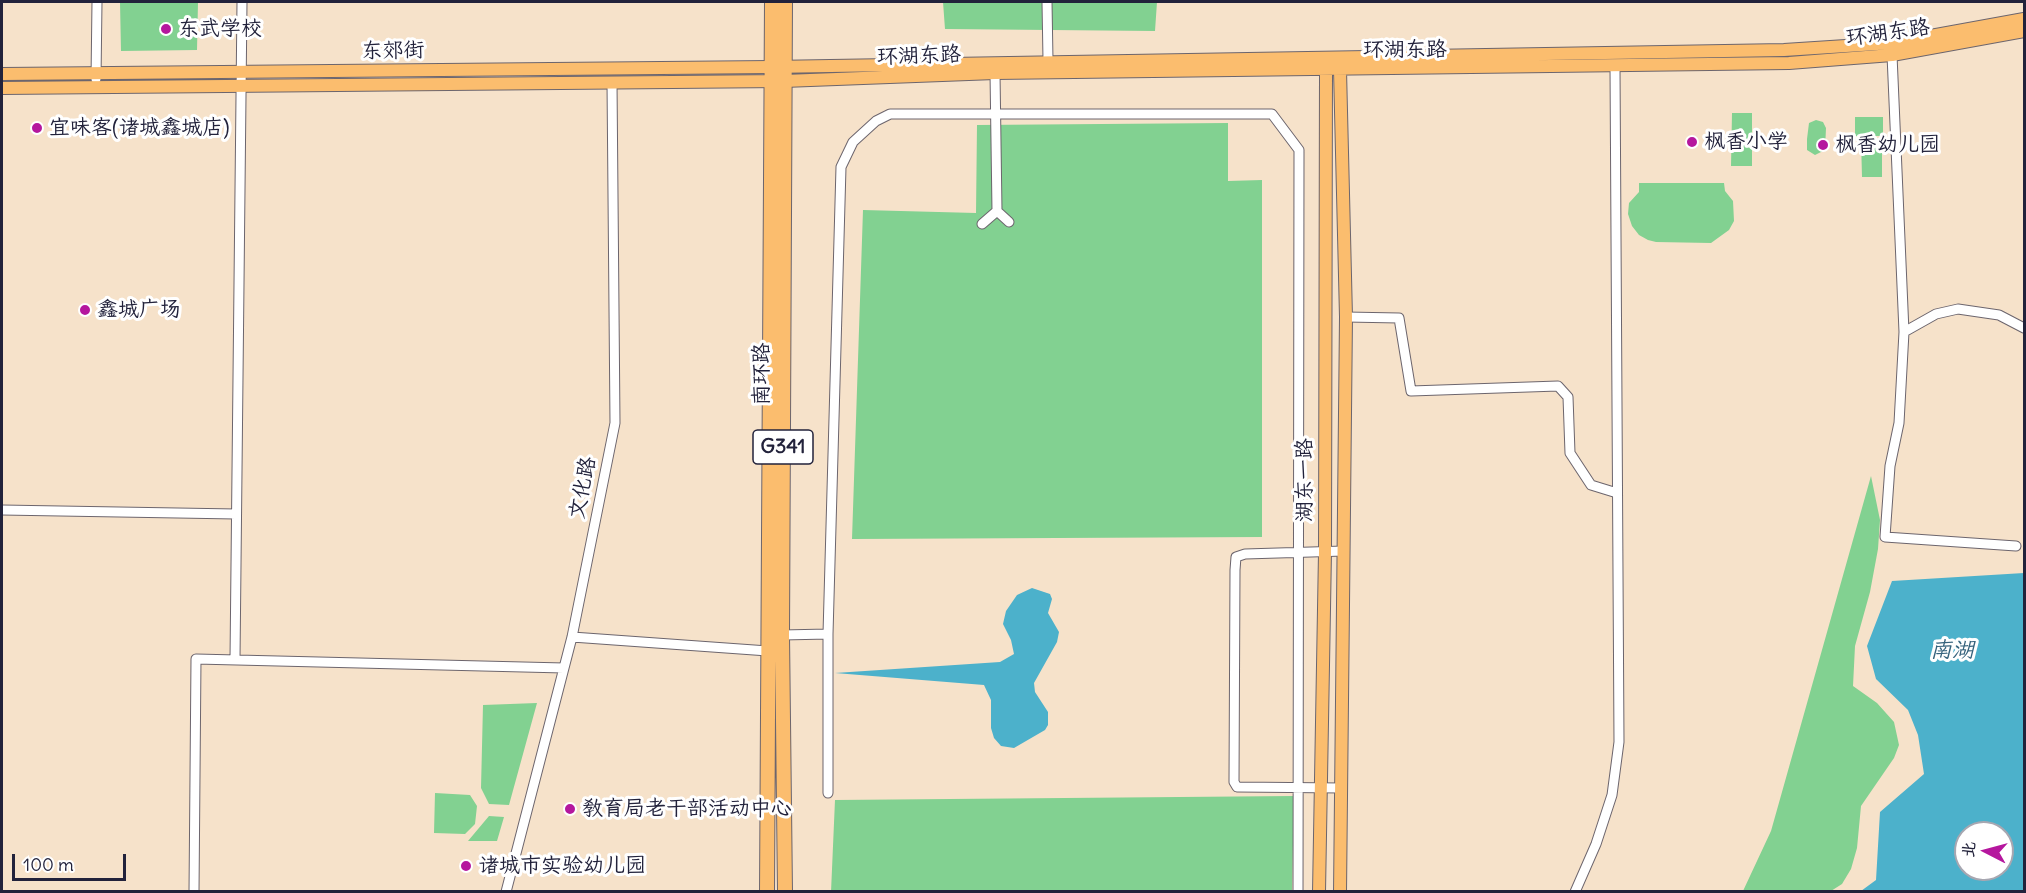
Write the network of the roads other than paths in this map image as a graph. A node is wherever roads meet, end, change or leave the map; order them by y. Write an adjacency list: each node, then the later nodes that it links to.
1 (97, 2): 16 (street)
2 (242, 2): 17 (street)
3 (772, 2): 10 (highway, 南环路 / G341)
4 (785, 2): 10 (highway, 南环路 / G341)
5 (1047, 2): 9 (street)
6 (2025, 19): 9 (main road, 环湖东路)
7 (2025, 31): 8 (main road, 环湖东路)
8 (1892, 55): 11 (main road, 环湖东路); 28 (street)
9 (1048, 60): 10 (main road, 环湖东路)
10 (778, 67): 17 (main road, 东郊街); 18 (highway, 南环路 / G341)
11 (1615, 67): 13 (main road, 环湖东路); 29 (street)
12 (1326, 69): 13 (main road, 环湖东路); 14 (main road, 环湖东路); 35 (main road, 湖东一路)
13 (1340, 70): 26 (main road, 湖东一路)
14 (995, 73): 18 (main road, 环湖东路); 22 (street)
15 (2, 74): 16 (main road, 东郊街)
16 (96, 74): 17 (main road, 东郊街); 20 (street)
17 (243, 78): 19 (main road, 东郊街); 20 (main road, 东郊街); 31 (street)
18 (778, 81): 19 (main road, 东郊街); 37 (highway, 南环路 / G341); 39 (highway, 南环路 / G341)
19 (612, 82): 38 (street, 文化路)
20 (96, 87): 21 (main road, 东郊街)
21 (2, 88)
22 (994, 113): 23 (street); 34 (street); 36 (street)
23 (997, 211): 24 (street); 25 (street)
24 (1009, 222)
25 (982, 224)
26 (1346, 317): 29 (street); 33 (main road, 湖东一路)
27 (2025, 328): 28 (street)
28 (1904, 332): 32 (street)
29 (1617, 493): 53 (street)
30 (2, 510): 31 (street)
31 (236, 514): 40 (street)
32 (2016, 546)
33 (1344, 551): 35 (street); 44 (main road, 湖东一路)
34 (1300, 552): 35 (street); 42 (street); 42 (street)
35 (1325, 552): 43 (main road, 湖东一路)
36 (828, 634): 37 (street); 45 (street)
37 (782, 635): 49 (highway, 南环路 / G341)
38 (572, 637): 39 (street); 41 (street, 文化路)
39 (768, 651): 48 (highway, 南环路 / G341)
40 (235, 659): 41 (street); 46 (street)
41 (564, 668): 47 (street, 文化路)
42 (1298, 788): 43 (street); 50 (street)
43 (1320, 788): 44 (street); 51 (main road, 湖东一路)
44 (1342, 788): 52 (main road, 湖东一路)
45 (828, 793)
46 (194, 891)
47 (506, 891)
48 (767, 891)
49 (785, 891)
50 (1298, 891)
51 (1319, 891)
52 (1340, 891)
53 (1575, 891)

